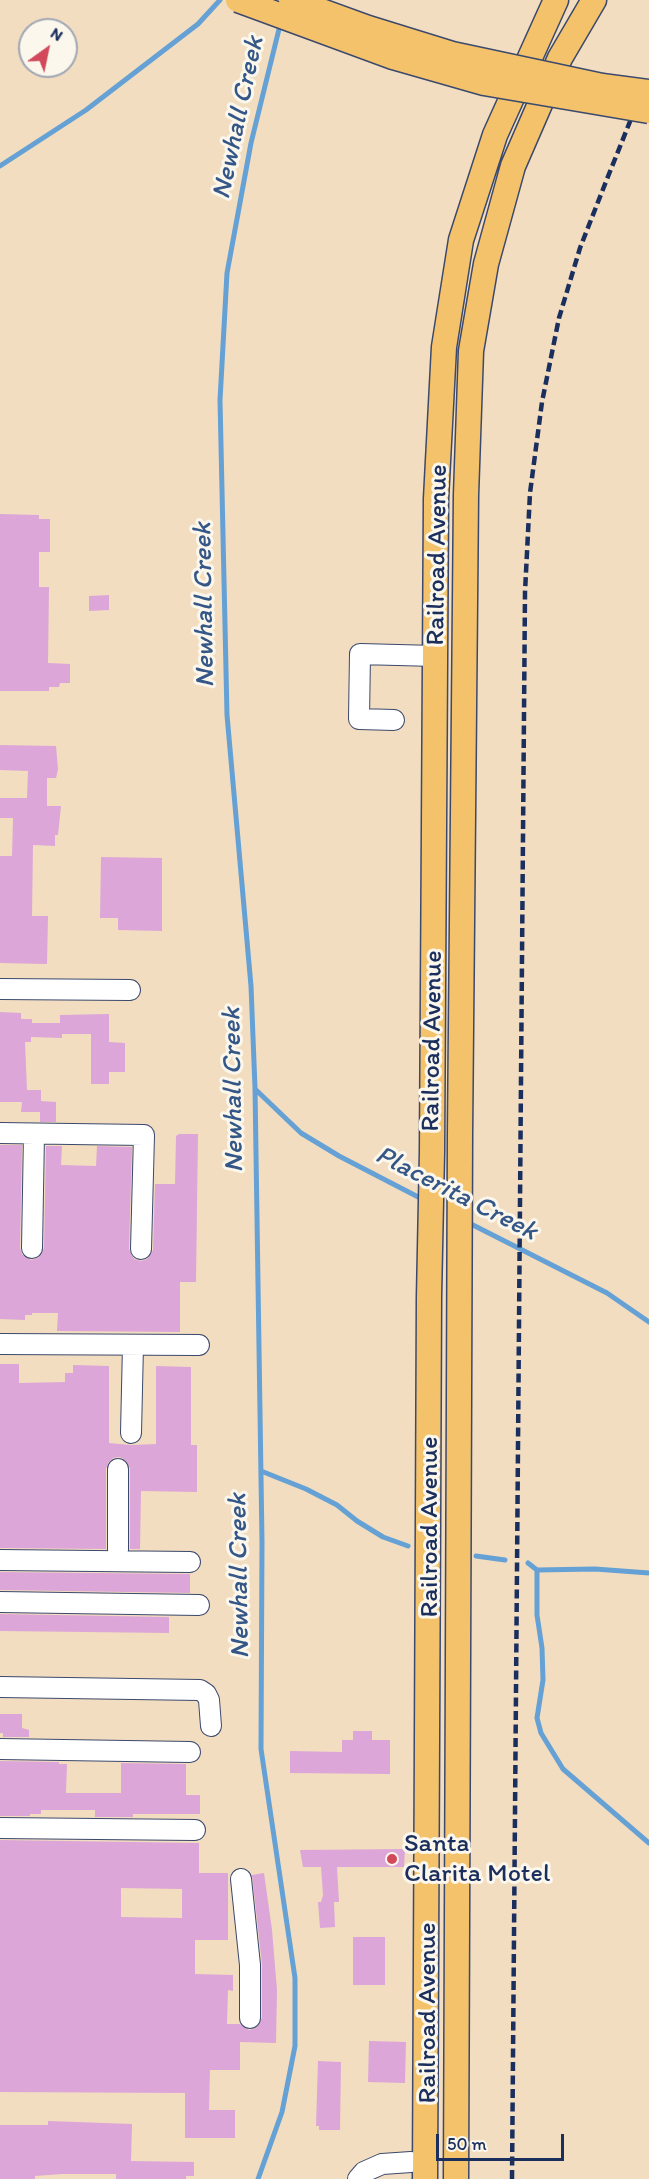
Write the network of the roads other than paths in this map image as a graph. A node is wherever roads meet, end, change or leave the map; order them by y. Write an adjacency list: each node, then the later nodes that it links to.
1 (238, 0): 6 (main road, bridge)
2 (291, 0): 5 (main road, bridge)
3 (556, 0): 7 (main road, Railroad Avenue)
4 (594, 0): 33 (main road, Railroad Avenue)
5 (649, 92)
6 (649, 111)
7 (435, 656): 8 (street); 29 (main road, Railroad Avenue)
8 (394, 720)
9 (0, 989): 10 (street)
10 (130, 990)
11 (0, 1133): 12 (street)
12 (34, 1134): 13 (street); 14 (street)
13 (32, 1248)
14 (141, 1249)
15 (0, 1344): 16 (street)
16 (133, 1345): 17 (street); 18 (street)
17 (199, 1345)
18 (131, 1433)
19 (118, 1469): 20 (street)
20 (118, 1550)
21 (0, 1560): 22 (street)
22 (190, 1562)
23 (0, 1602): 24 (street)
24 (199, 1605)
25 (0, 1687): 26 (street)
26 (211, 1726)
27 (0, 1749): 28 (street)
28 (190, 1752)
29 (427, 1816): 33 (main road); 35 (main road, Railroad Avenue)
30 (0, 1828): 31 (street)
31 (195, 1830)
32 (241, 1879): 34 (street)
33 (456, 1939): 37 (main road, Railroad Avenue)
34 (250, 2018)
35 (418, 2170): 36 (street)
36 (358, 2179)
37 (456, 2179)

